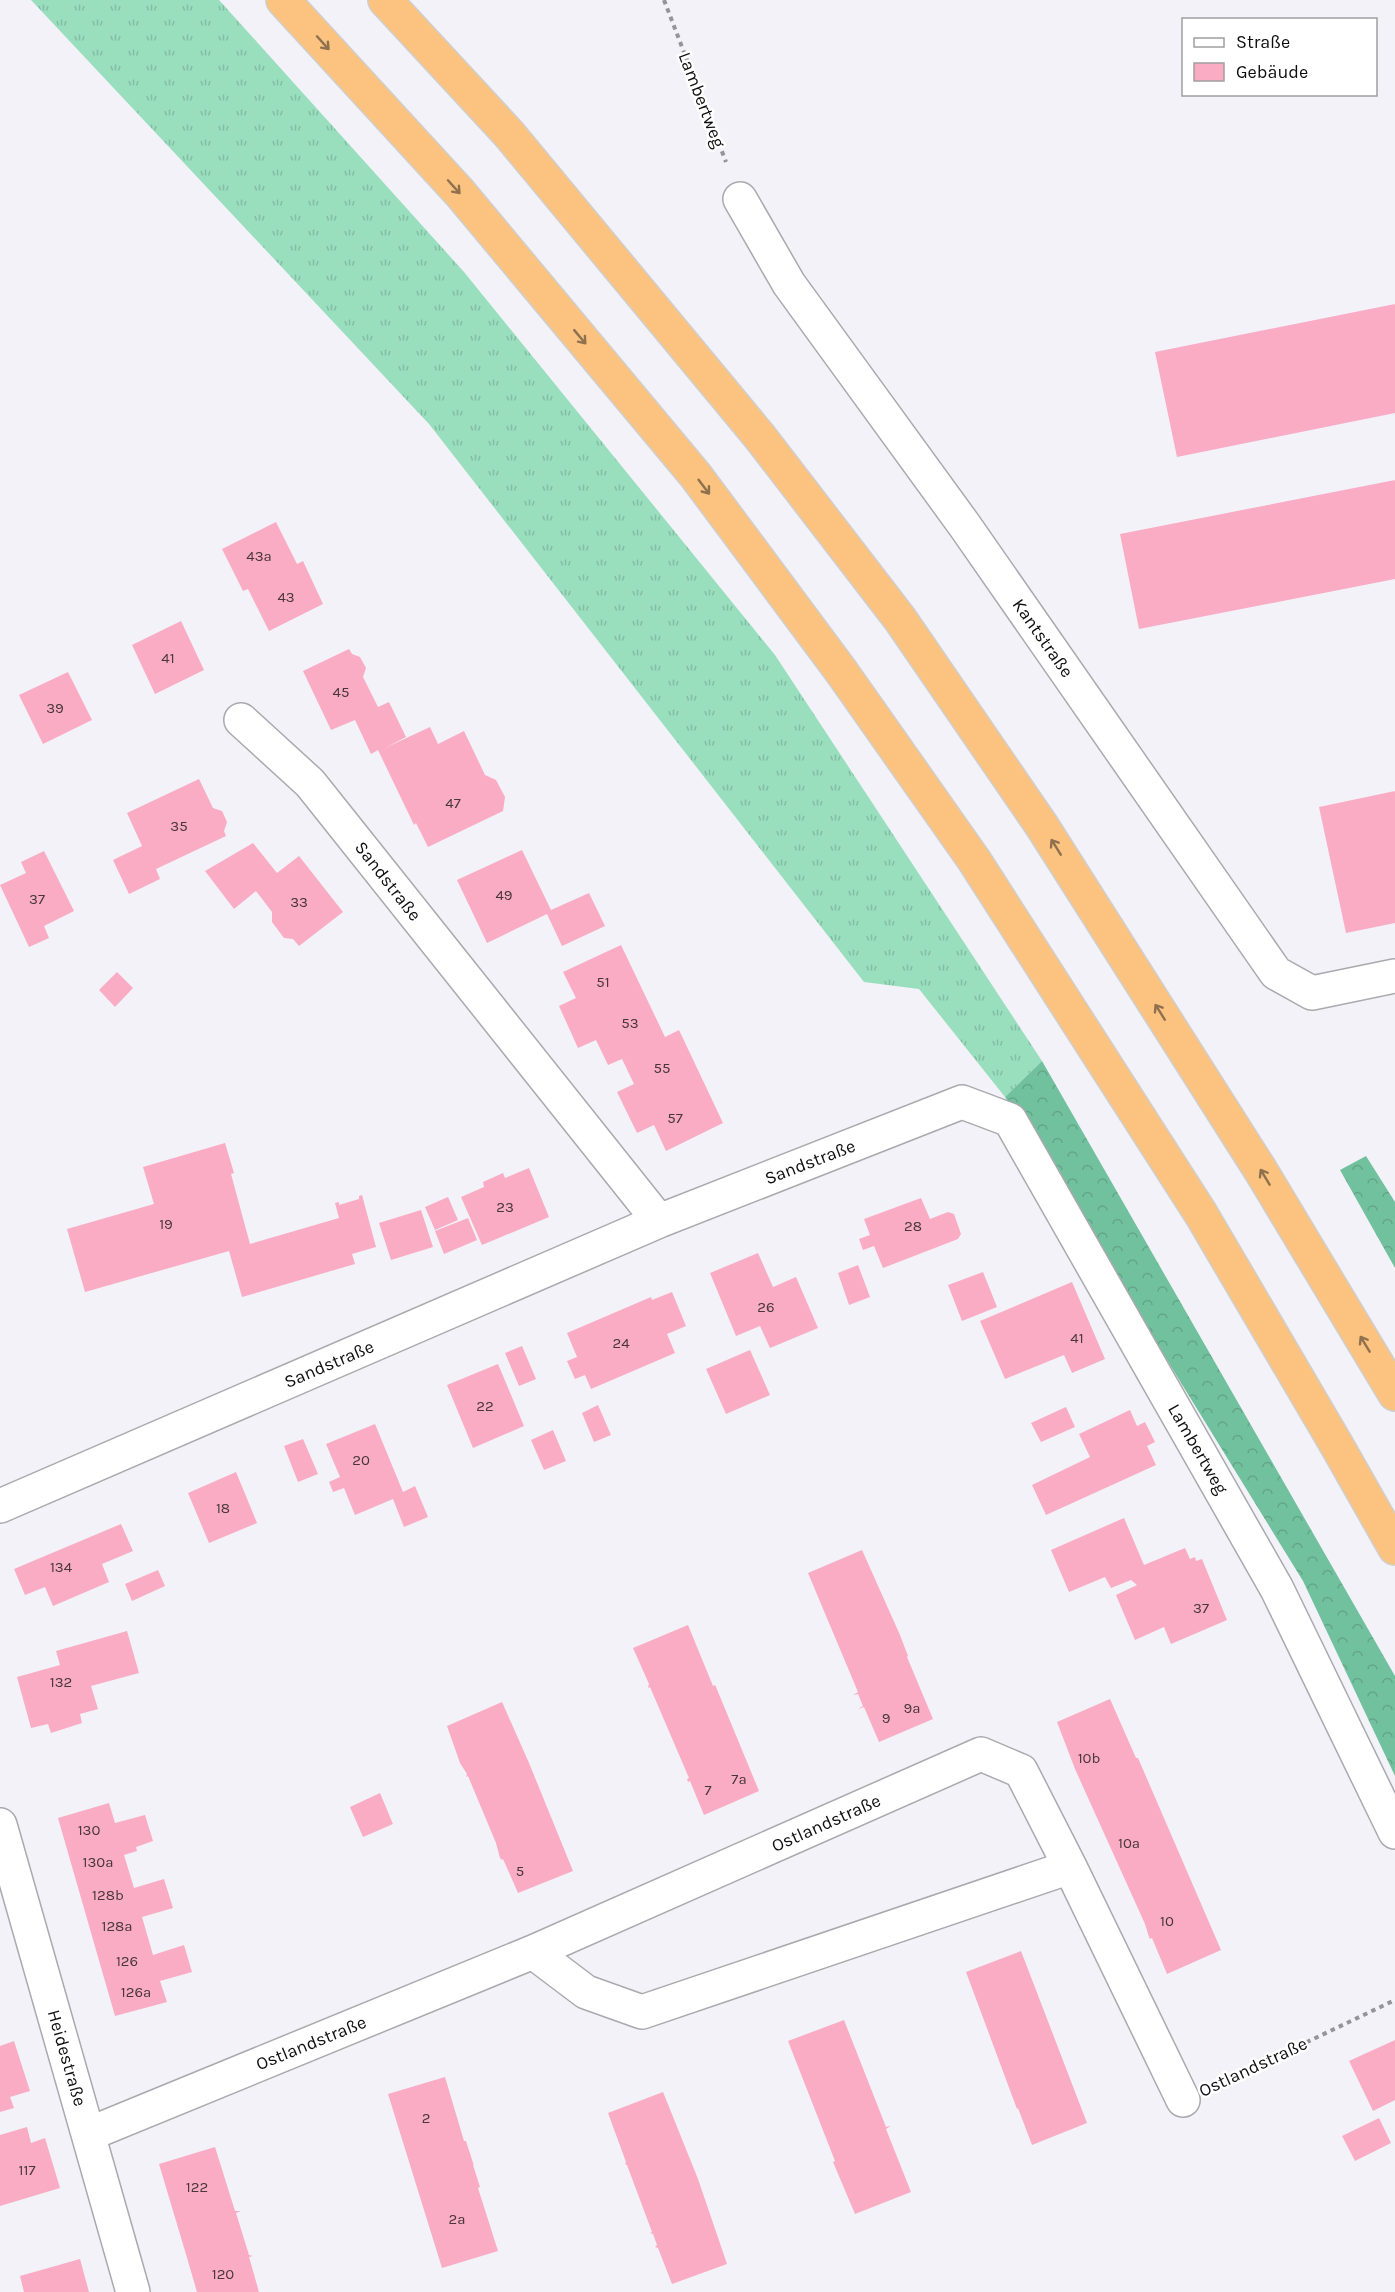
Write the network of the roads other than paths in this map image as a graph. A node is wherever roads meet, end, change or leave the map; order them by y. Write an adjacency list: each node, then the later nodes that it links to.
1 (283, 0): 10 (highway, one-way to 10)
2 (385, 0): 8 (highway, one-way to 2)
3 (740, 200): 5 (street, Kantstraße)
4 (241, 720): 7 (street, Sandstraße)
5 (1395, 976)
6 (962, 1102): 7 (street, Sandstraße); 12 (street, Lambertweg)
7 (659, 1221): 9 (street, Sandstraße)
8 (1395, 1394)
9 (0, 1506)
10 (1395, 1548)
11 (0, 1825): 16 (street, Heidestraße)
12 (1395, 1832)
13 (1070, 1867): 14 (street); 14 (street, Ostlandstraße); 15 (street, Ostlandstraße)
14 (533, 1952): 16 (street, Ostlandstraße)
15 (1183, 2100)
16 (89, 2134): 17 (street, Heidestraße)
17 (133, 2292)

